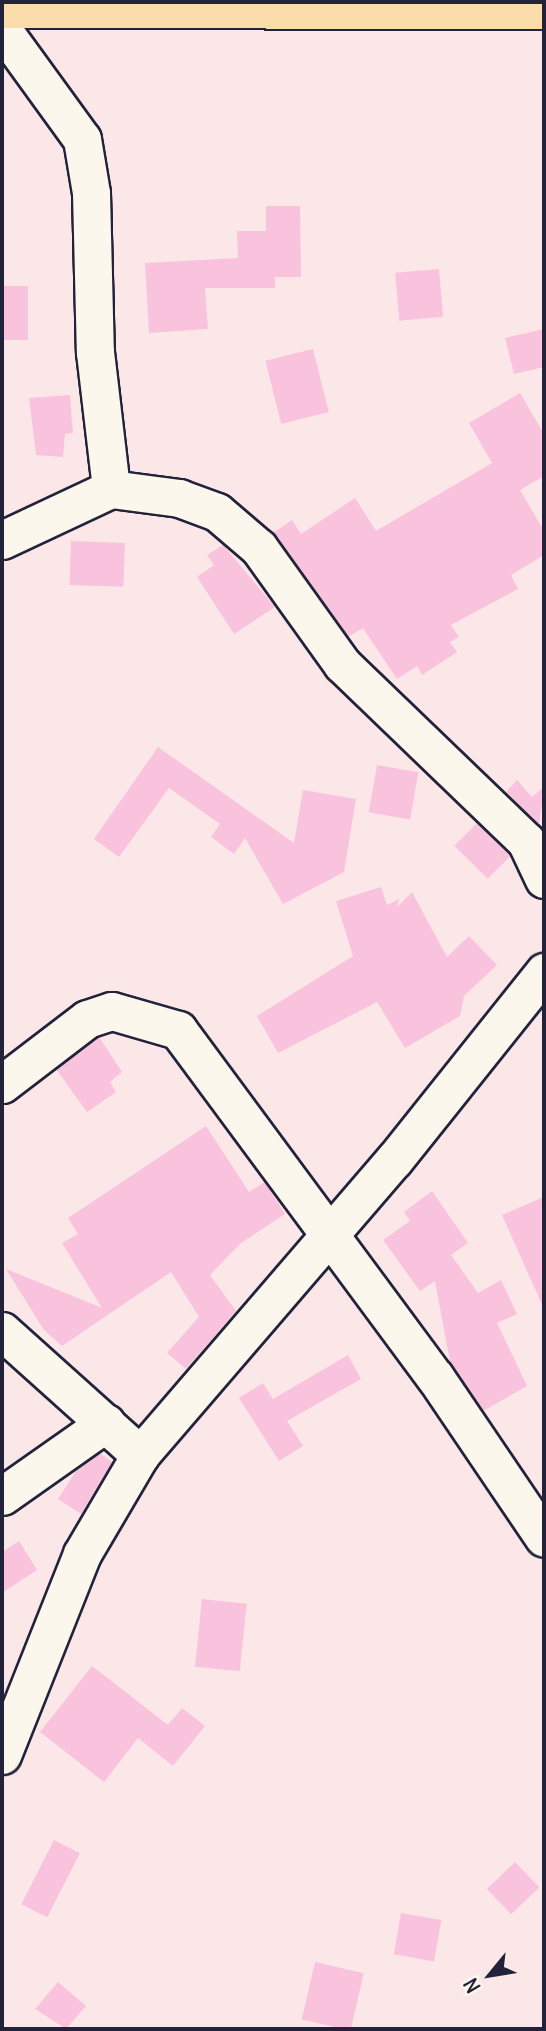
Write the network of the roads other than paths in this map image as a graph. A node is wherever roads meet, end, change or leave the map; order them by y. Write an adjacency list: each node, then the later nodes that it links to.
1 (2, 9): 2 (main road)
2 (544, 10)
3 (2, 29): 4 (street)
4 (111, 489): 5 (street); 6 (street)
5 (2, 540)
6 (544, 879)
7 (544, 972): 9 (street)
8 (2, 1084): 9 (street)
9 (329, 1235): 12 (street); 14 (street)
10 (2, 1331): 11 (street)
11 (106, 1423): 12 (street); 13 (street)
12 (140, 1455): 15 (street)
13 (2, 1496)
14 (544, 1538)
15 (2, 1755)

